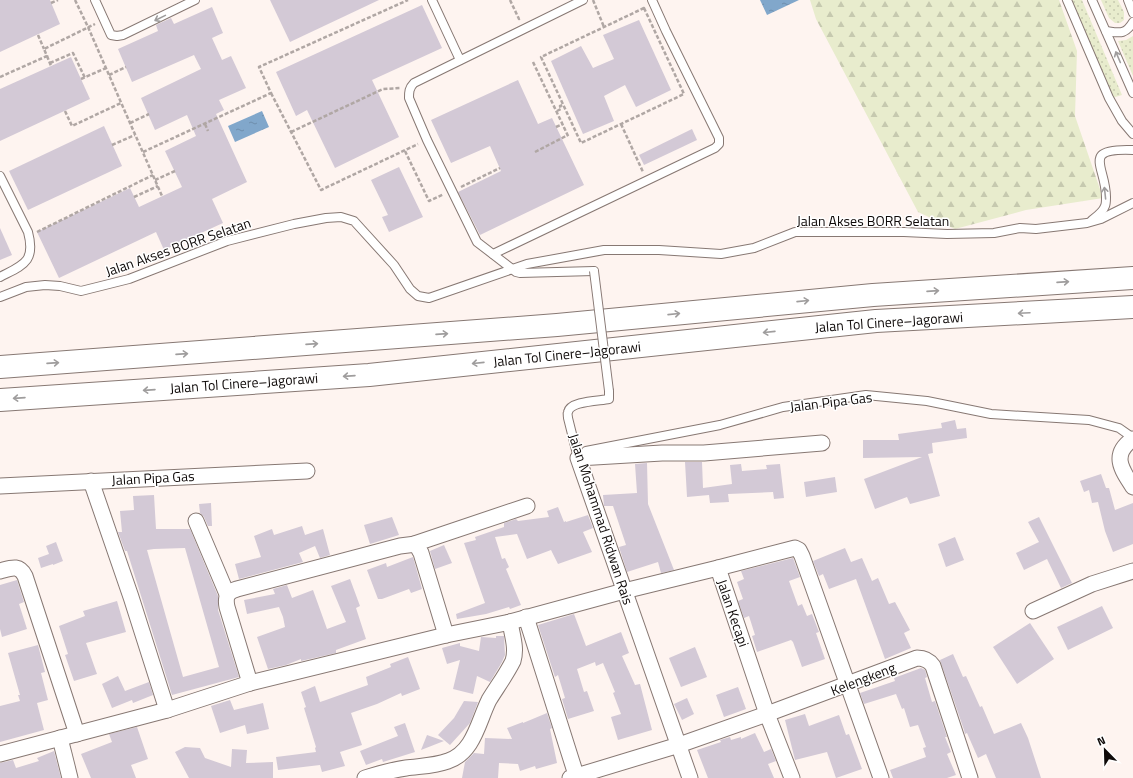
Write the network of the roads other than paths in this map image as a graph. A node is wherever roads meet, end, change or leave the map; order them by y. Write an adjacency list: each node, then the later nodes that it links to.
1 (95, 0): 2 (lane, one-way to 1)
2 (195, 0)
3 (432, 0): 12 (lane)
4 (583, 0): 12 (lane)
5 (652, 0): 19 (lane)
6 (1067, 0): 14 (lane)
7 (1092, 0): 11 (lane)
8 (1128, 0): 9 (lane)
9 (1133, 13)
10 (1133, 22): 11 (lane)
11 (1106, 31): 13 (lane, one-way to 11)
12 (460, 60): 19 (lane, Jalan Mohammad Ridwan Rais)
13 (1133, 93)
14 (1133, 134)
15 (1133, 150): 18 (lane, one-way to 15)
16 (0, 176): 21 (lane)
17 (1133, 203): 18 (lane, Jalan Akses BORR Selatan)
18 (1087, 223): 20 (lane, Jalan Akses BORR Selatan)
19 (493, 254): 20 (lane, Jalan Mohammad Ridwan Rais)
20 (512, 269): 23 (lane, Jalan Akses BORR Selatan); 29 (lane, Jalan Mohammad Ridwan Rais, bridge)
21 (0, 276)
22 (1133, 278): 25 (highway, Jalan Tol Cinere–Jagorawi, one-way to 22)
23 (0, 297)
24 (1133, 307): 26 (highway, Jalan Tol Cinere–Jagorawi, one-way to 26)
25 (0, 368)
26 (0, 400)
27 (1133, 438): 29 (lane, Jalan Pipa Gas); 33 (street)
28 (822, 443): 29 (street)
29 (577, 456): 40 (street, Jalan Mohammad Ridwan Rais)
30 (307, 470): 31 (street, Jalan Pipa Gas)
31 (91, 481): 32 (street, Jalan Pipa Gas); 48 (street)
32 (0, 486)
33 (1133, 487)
34 (527, 506): 36 (street)
35 (196, 521): 41 (street)
36 (414, 544): 41 (street); 45 (street)
37 (718, 568): 40 (street); 47 (street, Jalan Kecapi); 49 (street, Jalan Kecapi)
38 (0, 571): 50 (street)
39 (1133, 571): 42 (street)
40 (624, 591): 43 (street); 52 (street, Jalan Mohammad Ridwan Rais)
41 (227, 594): 46 (street)
42 (1034, 611)
43 (526, 617): 44 (street); 55 (street)
44 (510, 622): 45 (street); 54 (street)
45 (446, 635): 46 (street)
46 (250, 683): 48 (street)
47 (847, 685): 49 (street, Kelengkeng); 60 (street); 61 (street, Kelengkeng)
48 (167, 710): 50 (street)
49 (768, 714): 52 (street, Kelengkeng); 59 (street, Jalan Kecapi)
50 (77, 734): 51 (street)
51 (60, 738): 53 (street); 56 (street)
52 (679, 745): 55 (street, Kelengkeng); 58 (street, Jalan Mohammad Ridwan Rais)
53 (0, 754)
54 (424, 772): 57 (street)
55 (574, 777)
56 (70, 778)
57 (364, 778)
58 (690, 778)
59 (792, 778)
60 (881, 778)
61 (970, 778)

